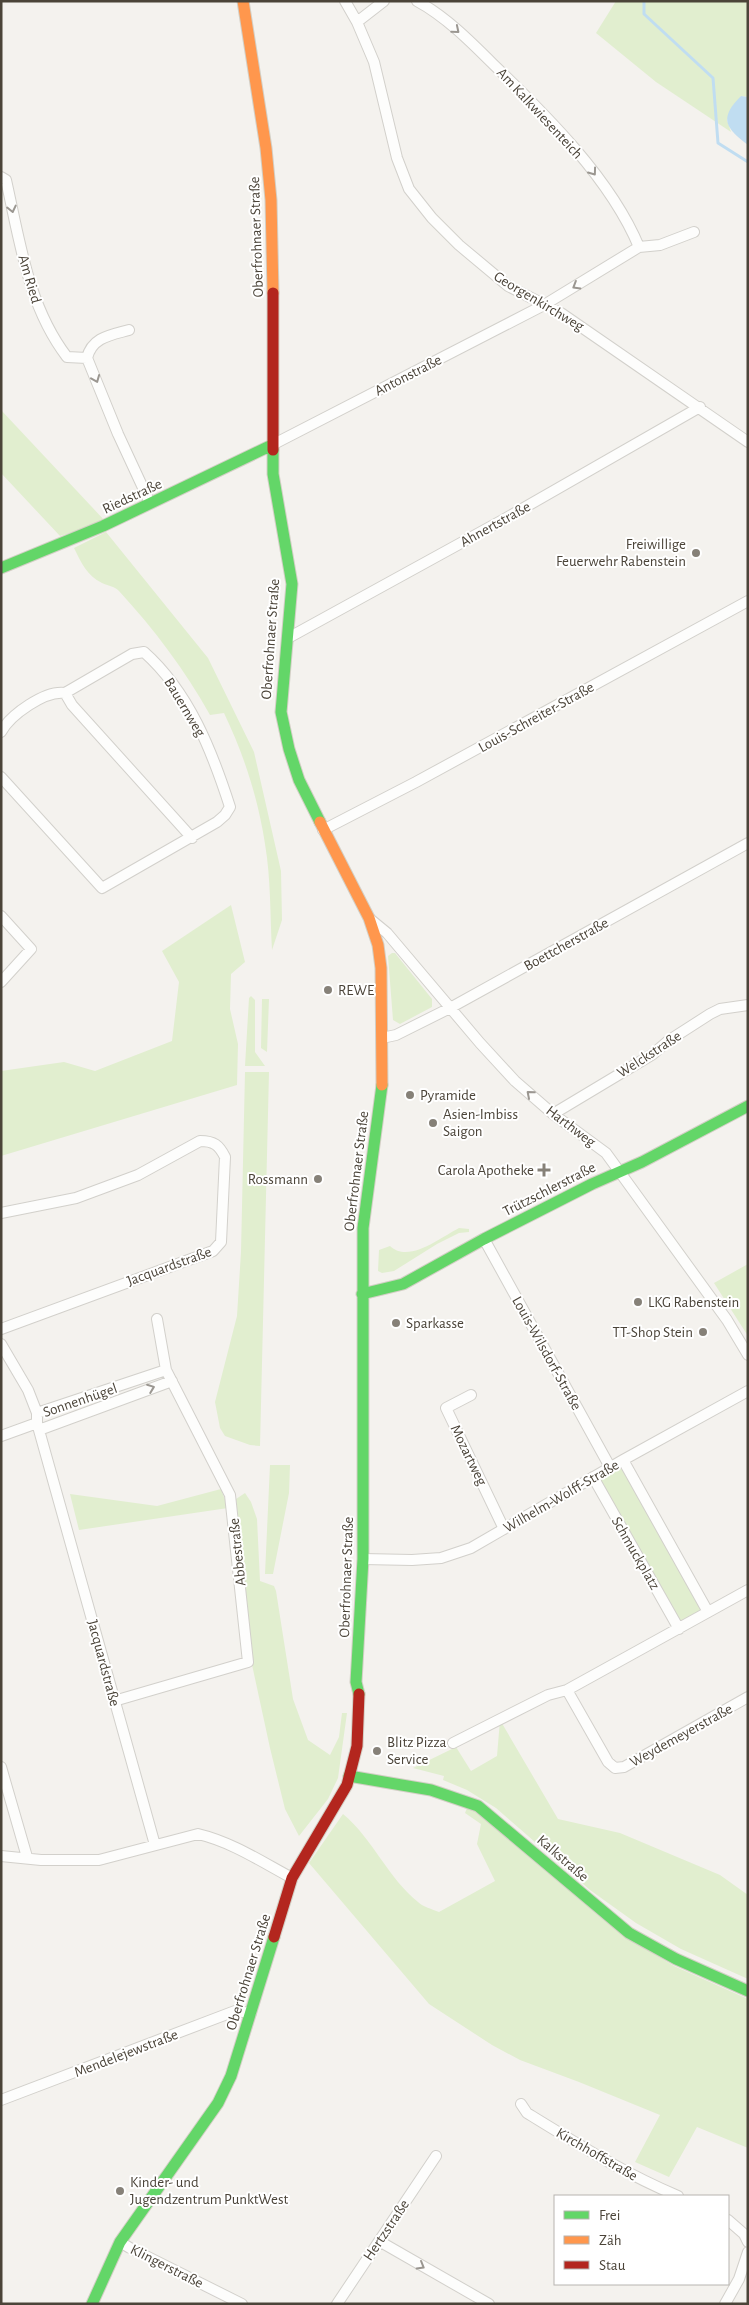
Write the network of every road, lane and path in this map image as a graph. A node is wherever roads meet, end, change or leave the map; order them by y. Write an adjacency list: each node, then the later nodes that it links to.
1 (243, 1): 14 (main road, Oberfrohnaer Straße)
2 (345, 1): 5 (street, Georgenkirchweg)
3 (384, 1): 5 (street)
4 (417, 1): 8 (street, Am Kalkwiesenteich, one-way to 8)
5 (357, 22): 9 (street, Georgenkirchweg)
6 (1, 176): 11 (street, Am Ried, one-way to 11)
7 (694, 232): 8 (street)
8 (639, 247): 9 (street, one-way to 9)
9 (544, 305): 12 (street, Georgenkirchweg); 14 (street, Antonstraße)
10 (129, 330): 11 (street)
11 (87, 358): 15 (street, one-way to 15)
12 (700, 407): 13 (street, Georgenkirchweg); 18 (street, Ahnertstraße)
13 (748, 442)
14 (272, 445): 15 (main road, Riedstraße); 18 (main road, Oberfrohnaer Straße)
15 (150, 504): 16 (main road, Riedstraße)
16 (1, 568)
17 (748, 601): 22 (street, Louis-Schreiter-Straße)
18 (288, 638): 22 (main road, Oberfrohnaer Straße)
19 (65, 693): 20 (street, Bauernweg); 23 (street); 23 (street, Bauernweg)
20 (1, 732)
21 (1, 777): 23 (street, Bauernweg)
22 (323, 830): 26 (main road, Oberfrohnaer Straße)
23 (192, 838)
24 (748, 843): 29 (street, Boettcherstraße)
25 (1, 916): 27 (street)
26 (369, 918): 29 (street, Harthweg); 30 (main road, Oberfrohnaer Straße)
27 (1, 982)
28 (748, 1005): 32 (street, Welckstraße)
29 (450, 1008): 30 (street, Boettcherstraße); 32 (street, Harthweg, one-way to 29)
30 (382, 1038): 36 (main road, Oberfrohnaer Straße)
31 (748, 1106): 33 (main road, Trützschlerstraße)
32 (553, 1114): 33 (street, Harthweg)
33 (620, 1170): 35 (main road, Trützschlerstraße); 40 (street, Harthweg)
34 (1, 1213): 38 (street, Jacquardstraße)
35 (484, 1239): 36 (main road, Trützschlerstraße); 48 (street, Louis-Wilsdorf-Straße)
36 (362, 1294): 51 (main road, Oberfrohnaer Straße)
37 (157, 1319): 41 (street, Abbestraße)
38 (1, 1329)
39 (1, 1344): 45 (street, Jacquardstraße)
40 (748, 1355)
41 (166, 1370): 42 (street, Abbestraße); 45 (street, Sonnenhügel)
42 (172, 1380): 45 (street, Sonnenhügel, one-way to 42); 57 (street, Abbestraße)
43 (748, 1391): 47 (street, Wilhelm-Wolff-Straße)
44 (471, 1395): 50 (street, Mozartweg)
45 (38, 1422): 46 (street, Sonnenhügel); 57 (street, Jacquardstraße)
46 (1, 1436)
47 (623, 1460): 48 (street, Wilhelm-Wolff-Straße); 53 (street)
48 (610, 1468): 49 (street, Wilhelm-Wolff-Straße)
49 (593, 1477): 50 (street, Wilhelm-Wolff-Straße); 54 (street, Schmuckplatz)
50 (504, 1529): 51 (street, Wilhelm-Wolff-Straße)
51 (363, 1559): 60 (main road, Oberfrohnaer Straße)
52 (748, 1590): 53 (street)
53 (708, 1612): 54 (street)
54 (679, 1629): 55 (street)
55 (567, 1690): 56 (street, Weydemeyerstraße); 58 (street)
56 (748, 1697)
57 (114, 1701): 61 (street, Jacquardstraße)
58 (453, 1743)
59 (1, 1767): 63 (street)
60 (349, 1776): 64 (main road, Oberfrohnaer Straße); 65 (main road, Kalkstraße)
61 (155, 1845): 63 (street); 64 (street)
62 (1, 1856): 63 (street)
63 (27, 1857)
64 (292, 1878): 66 (main road, Oberfrohnaer Straße)
65 (748, 1991)
66 (251, 2012): 67 (street, Mendelejewstraße); 73 (main road, Oberfrohnaer Straße)
67 (1, 2100)
68 (520, 2104): 70 (street, Kirchhoffstraße)
69 (436, 2156): 72 (street, Hertzstraße)
70 (676, 2195)
71 (729, 2221): 74 (street)
72 (379, 2241): 79 (street, Hertzstraße); 80 (street, one-way to 80)
73 (120, 2242): 77 (main road, Oberfrohnaer Straße); 78 (street, Klingerstraße)
74 (748, 2242)
75 (748, 2252): 76 (street)
76 (744, 2282): 81 (street)
77 (92, 2304)
78 (242, 2304)
79 (337, 2304)
80 (489, 2304)
81 (725, 2304)

